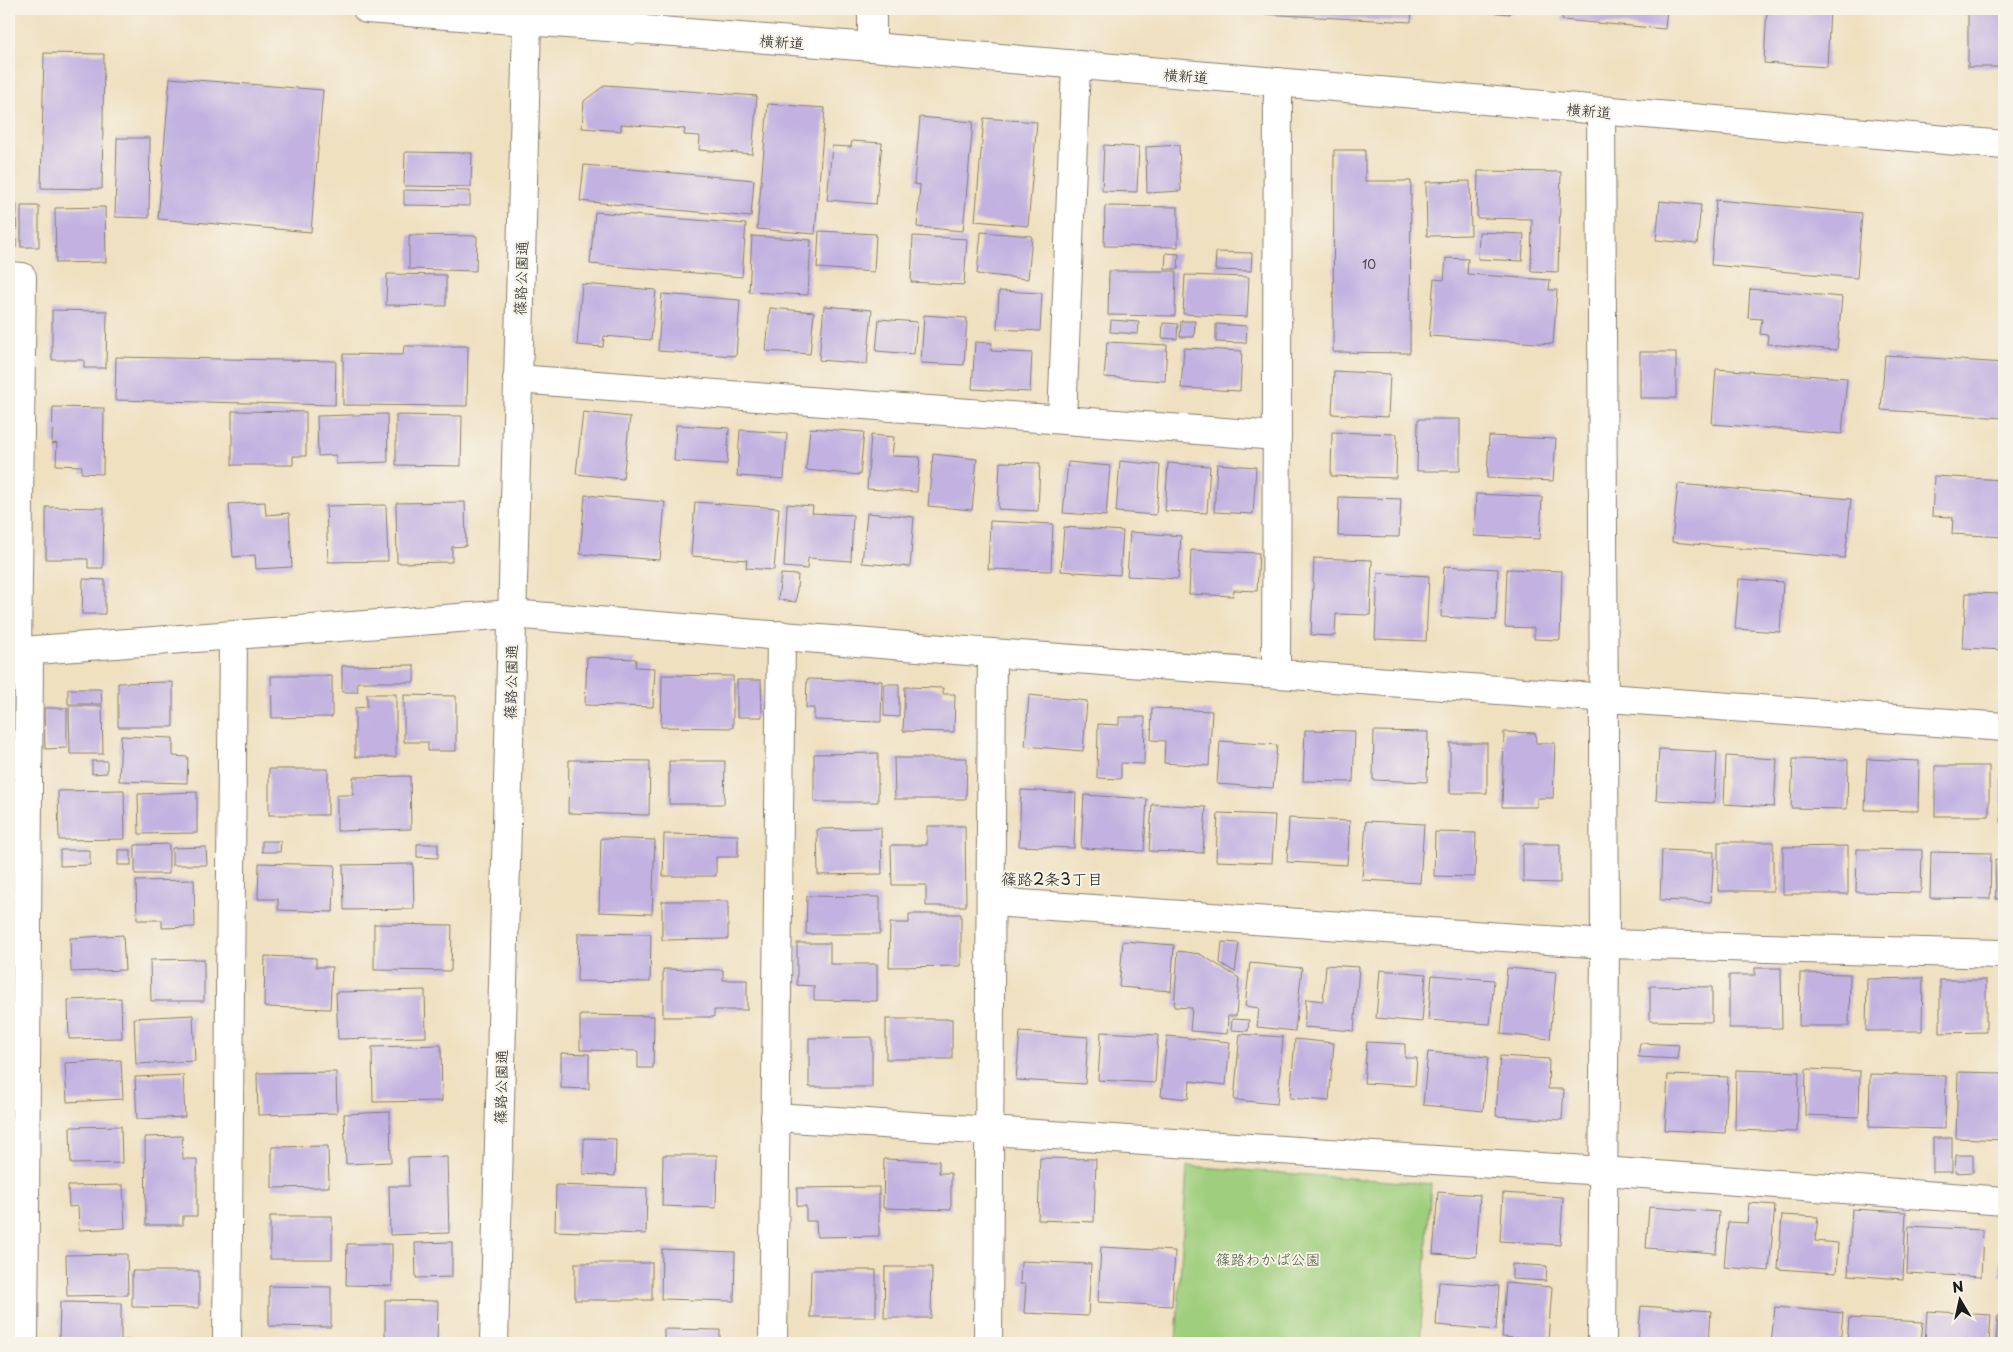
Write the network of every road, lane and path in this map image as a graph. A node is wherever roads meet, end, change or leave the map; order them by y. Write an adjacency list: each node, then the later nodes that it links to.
1 (367, 9): 4 (street, 横新道)
2 (872, 9): 5 (street)
3 (633, 19): 4 (street, 横新道); 5 (street, 横新道)
4 (527, 22): 11 (street, 篠路公園通)
5 (872, 47): 6 (street, 横新道)
6 (1076, 66): 7 (street, 横新道); 12 (street)
7 (1278, 82): 8 (street, 横新道); 13 (street)
8 (1601, 111): 9 (street, 横新道); 20 (street)
9 (2004, 144)
10 (9, 276): 17 (street)
11 (517, 379): 12 (street); 14 (street, 篠路公園通)
12 (1062, 420): 13 (street)
13 (1277, 436): 19 (street)
14 (511, 614): 15 (street); 16 (street); 32 (street, 篠路公園通)
15 (781, 635): 18 (street); 26 (street)
16 (233, 637): 17 (street); 31 (street)
17 (18, 652): 25 (street)
18 (992, 653): 19 (street); 22 (street)
19 (1276, 673): 20 (street)
20 (1604, 697): 21 (street); 23 (street)
21 (2004, 727)
22 (992, 902): 23 (street); 27 (street)
23 (1605, 944): 24 (street); 28 (street)
24 (2004, 954)
25 (17, 1101): 30 (street)
26 (775, 1117): 27 (street); 33 (street)
27 (989, 1130): 28 (street); 34 (street)
28 (1603, 1171): 29 (street); 35 (street)
29 (2004, 1201)
30 (24, 1343)
31 (227, 1343)
32 (494, 1343)
33 (772, 1343)
34 (988, 1343)
35 (1602, 1343)

